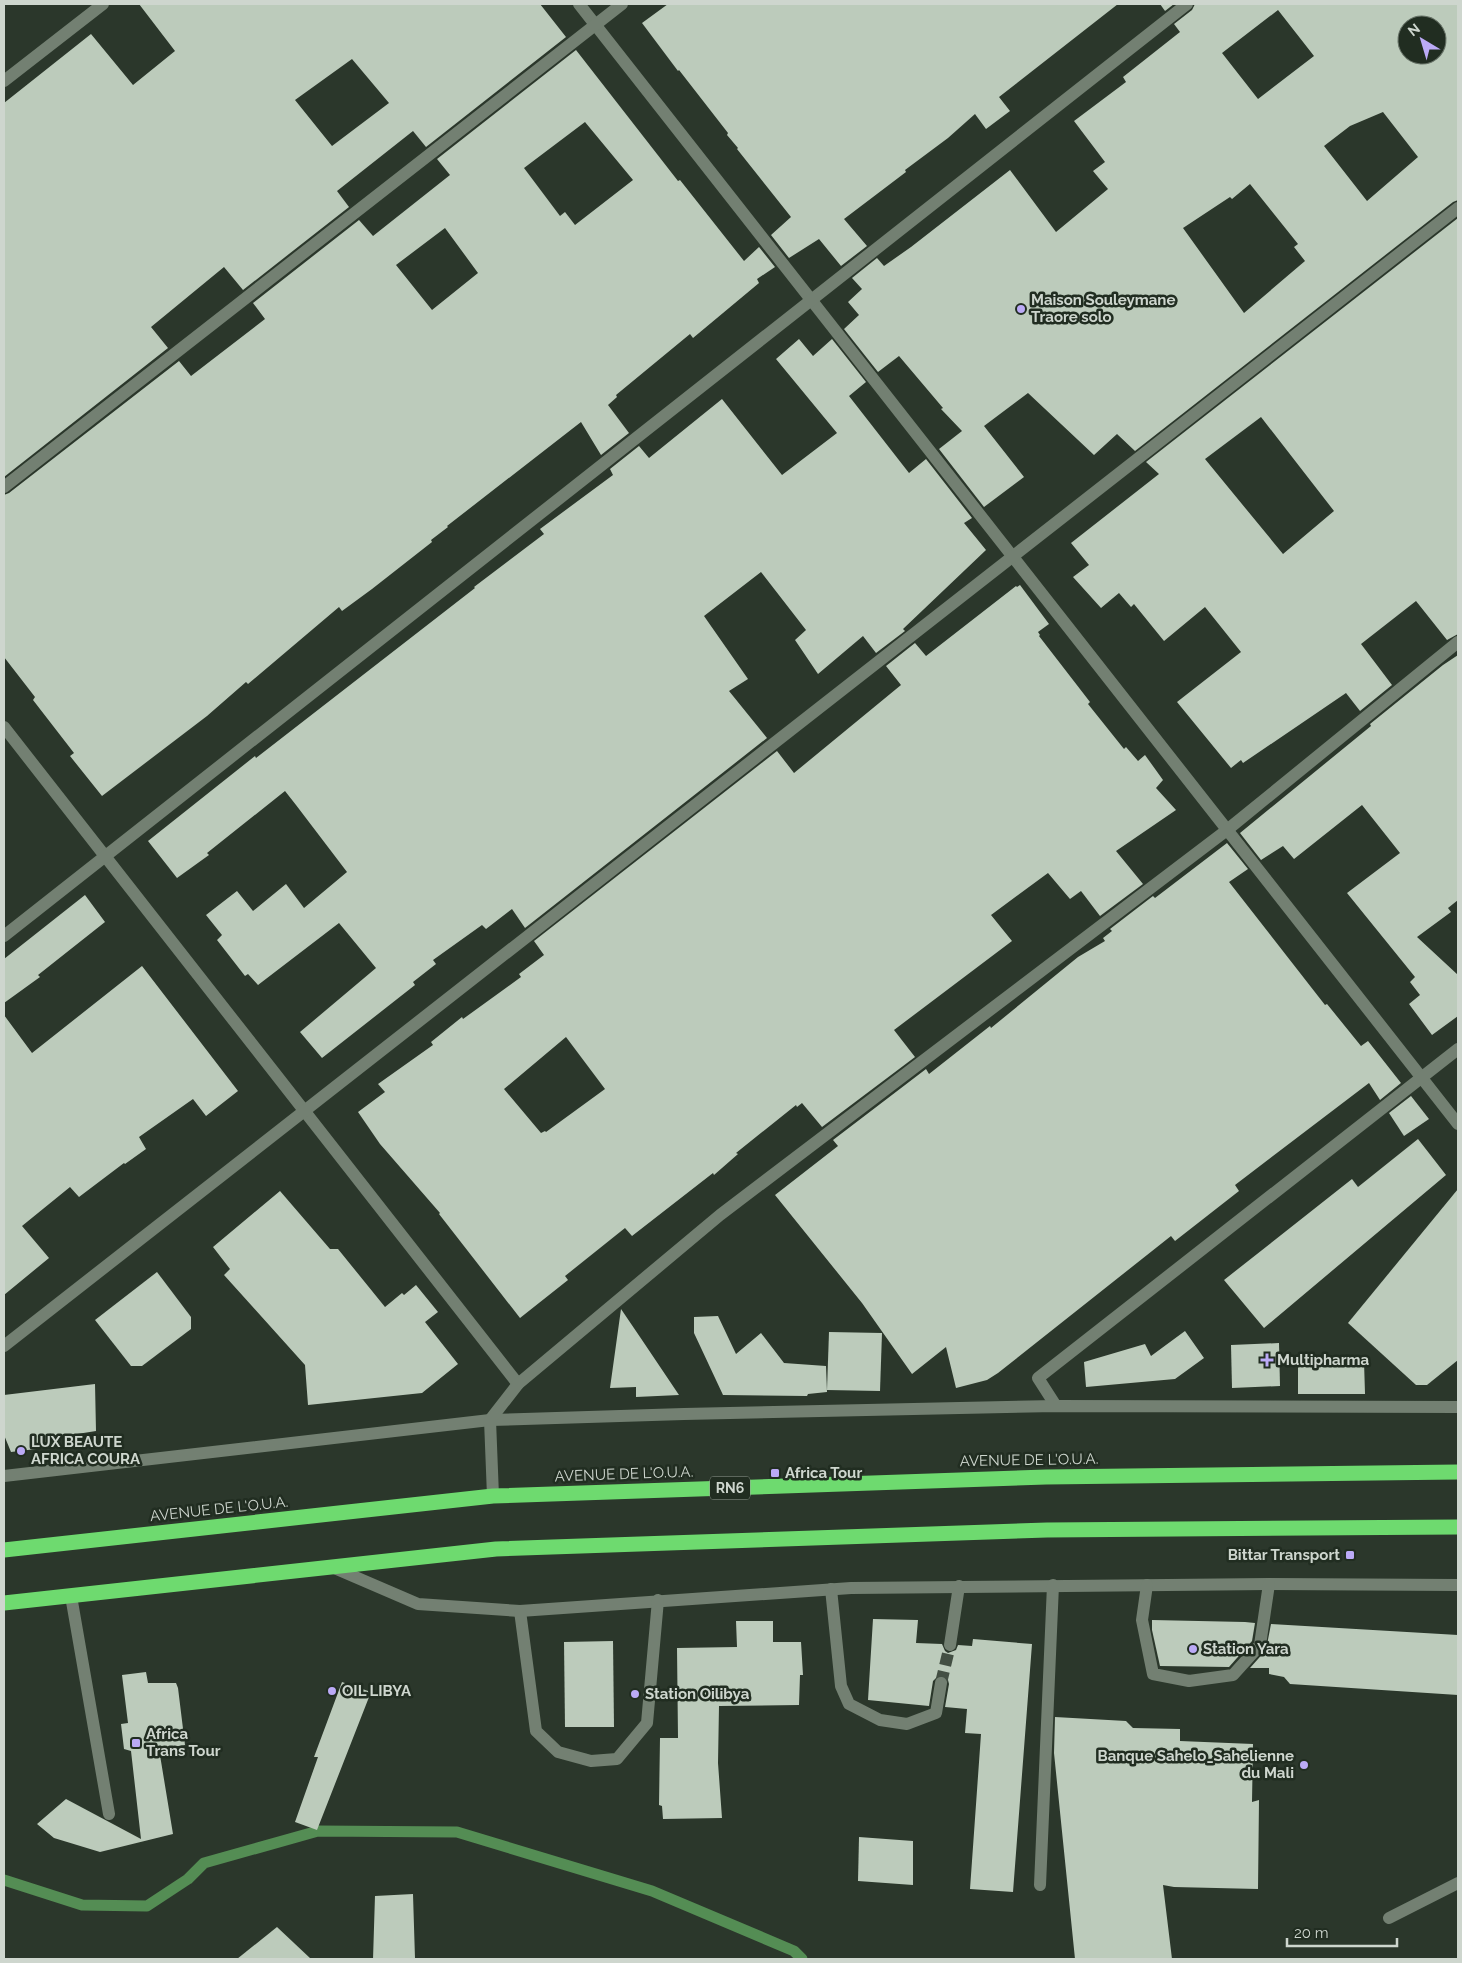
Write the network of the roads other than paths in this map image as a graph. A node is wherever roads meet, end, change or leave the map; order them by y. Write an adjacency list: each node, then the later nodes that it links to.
1 (103, 4): 6 (street)
2 (579, 4): 5 (street)
3 (622, 4): 5 (street)
4 (1187, 4): 8 (street)
5 (595, 25): 8 (street); 9 (street)
6 (4, 81)
7 (1458, 208): 10 (street)
8 (811, 300): 10 (street); 14 (street)
9 (4, 487)
10 (1013, 556): 13 (street); 18 (street)
11 (1458, 642): 13 (street)
12 (4, 727): 14 (street)
13 (1227, 830): 17 (street); 21 (street)
14 (105, 856): 15 (street); 18 (street)
15 (4, 936)
16 (1458, 1049): 17 (street)
17 (1422, 1078): 19 (street); 22 (street)
18 (304, 1111): 20 (street); 21 (street)
19 (1458, 1124)
20 (4, 1346)
21 (518, 1384): 24 (street)
22 (1056, 1406): 23 (street); 24 (street)
23 (1458, 1407)
24 (490, 1420): 26 (street); 27 (street)
25 (1458, 1472): 27 (highway, AVENUE DE L'O.U.A. / RN6)
26 (4, 1476)
27 (493, 1496): 29 (highway, AVENUE DE L'O.U.A. / RN6)
28 (1458, 1527): 30 (highway)
29 (4, 1550)
30 (332, 1566): 37 (highway); 40 (street)
31 (1269, 1584): 33 (street); 33 (street); 34 (street)
32 (1053, 1585): 33 (street); 35 (street); 45 (street)
33 (1146, 1585)
34 (1458, 1585)
35 (959, 1586): 36 (street); 41 (street)
36 (831, 1589): 38 (street); 42 (street)
37 (71, 1596): 39 (highway); 43 (street)
38 (658, 1600): 40 (street); 40 (street)
39 (4, 1603)
40 (520, 1612)
41 (950, 1645)
42 (941, 1683)
43 (109, 1814)
44 (1458, 1883): 46 (street)
45 (1040, 1885)
46 (1389, 1918)

